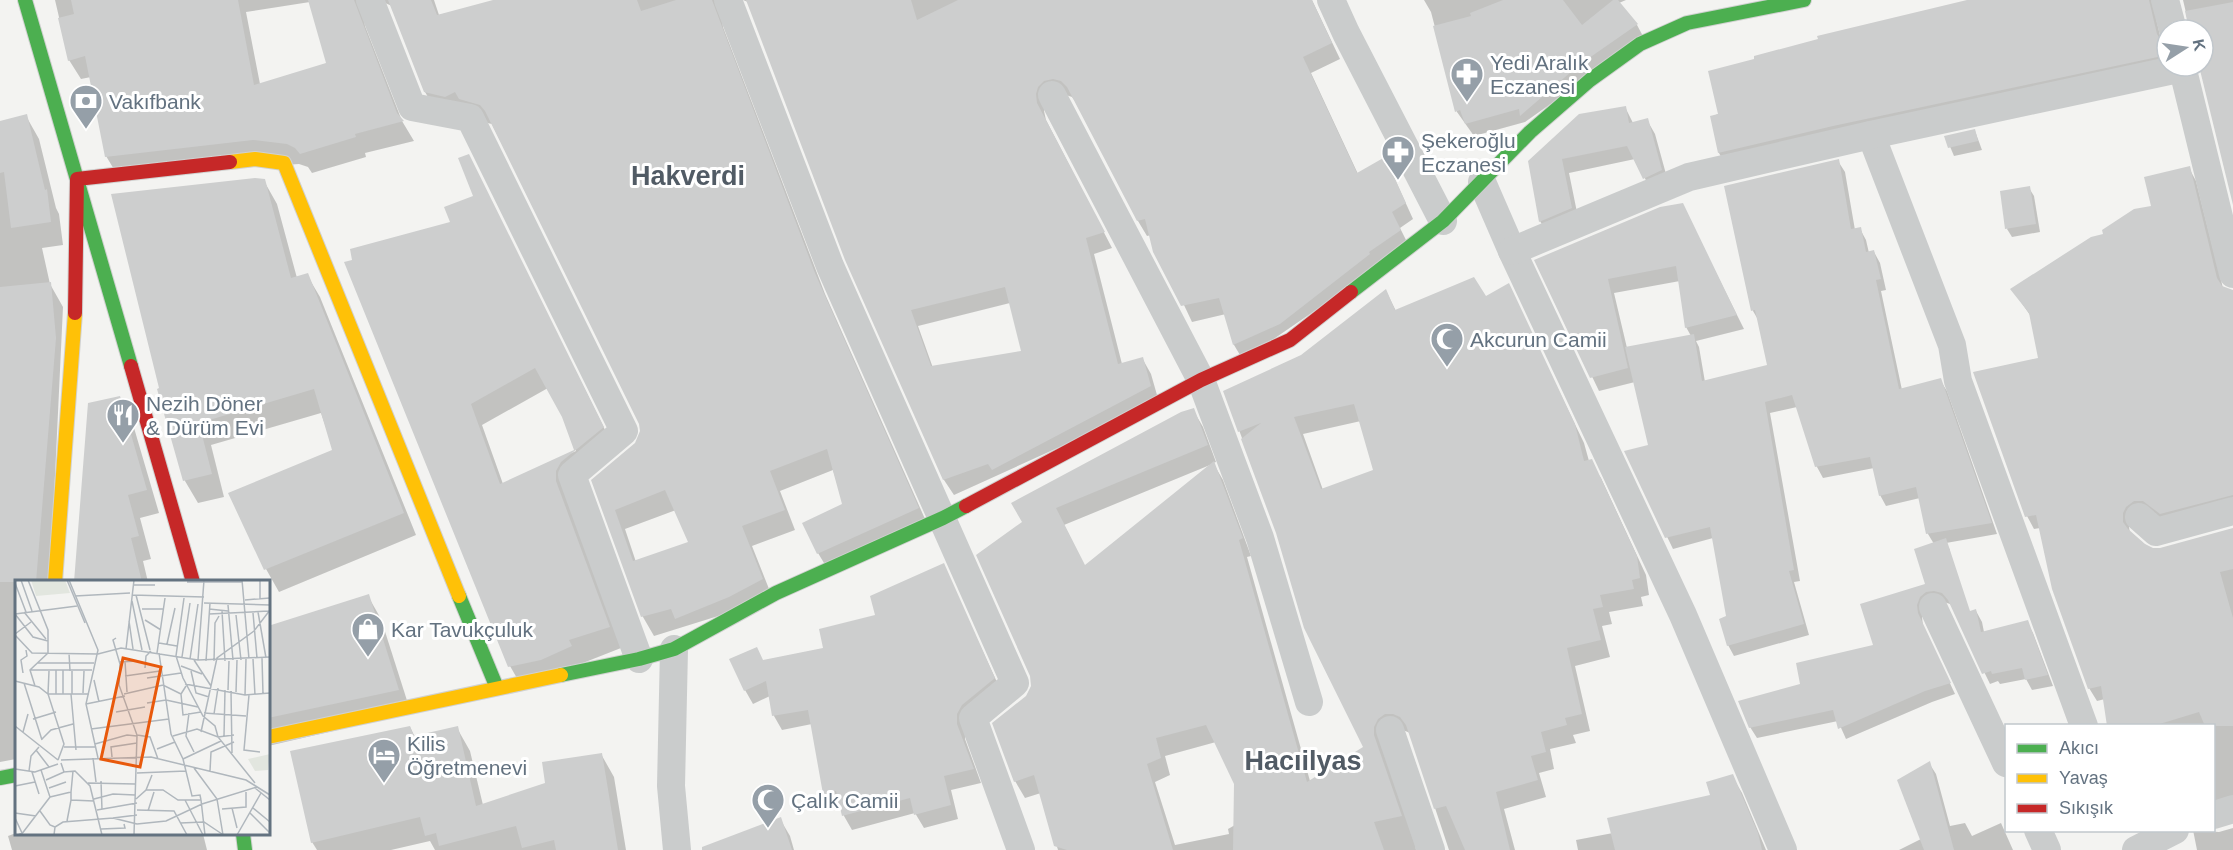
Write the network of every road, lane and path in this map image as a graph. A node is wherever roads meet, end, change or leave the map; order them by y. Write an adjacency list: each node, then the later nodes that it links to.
1 (25, 0): 12 (street)
2 (370, 0): 25 (street)
3 (728, 0): 20 (street)
4 (1331, 0): 14 (street)
5 (1804, 0): 13 (street)
6 (2165, 0): 7 (street)
7 (2170, 18)
8 (2155, 73): 11 (street)
9 (2185, 78): 16 (street)
10 (1052, 95): 17 (street)
11 (1871, 135): 15 (street); 28 (street)
12 (77, 179): 21 (street); 22 (street); 26 (street)
13 (1482, 182): 14 (street); 15 (street)
14 (1443, 221): 17 (street)
15 (1512, 251): 44 (street)
16 (2233, 274)
17 (1201, 380): 20 (street); 27 (street)
18 (2233, 511): 19 (street)
19 (2139, 517)
20 (943, 518): 24 (street); 42 (street)
21 (55, 580)
22 (192, 580)
23 (1933, 607): 31 (street)
24 (674, 649): 25 (street); 41 (street)
25 (639, 659): 26 (street)
26 (497, 687): 30 (street)
27 (1309, 702)
28 (2083, 724)
29 (1390, 730): 43 (street)
30 (270, 737)
31 (2005, 759)
32 (15, 775): 33 (street)
33 (0, 778)
34 (2233, 809): 35 (street)
35 (2215, 815)
36 (2038, 832): 45 (street)
37 (2123, 832): 46 (street)
38 (2173, 832): 47 (street)
39 (243, 835): 40 (street)
40 (244, 850)
41 (676, 850)
42 (1021, 850)
43 (1431, 850)
44 (1783, 850)
45 (2047, 850)
46 (2130, 850)
47 (2136, 850)

